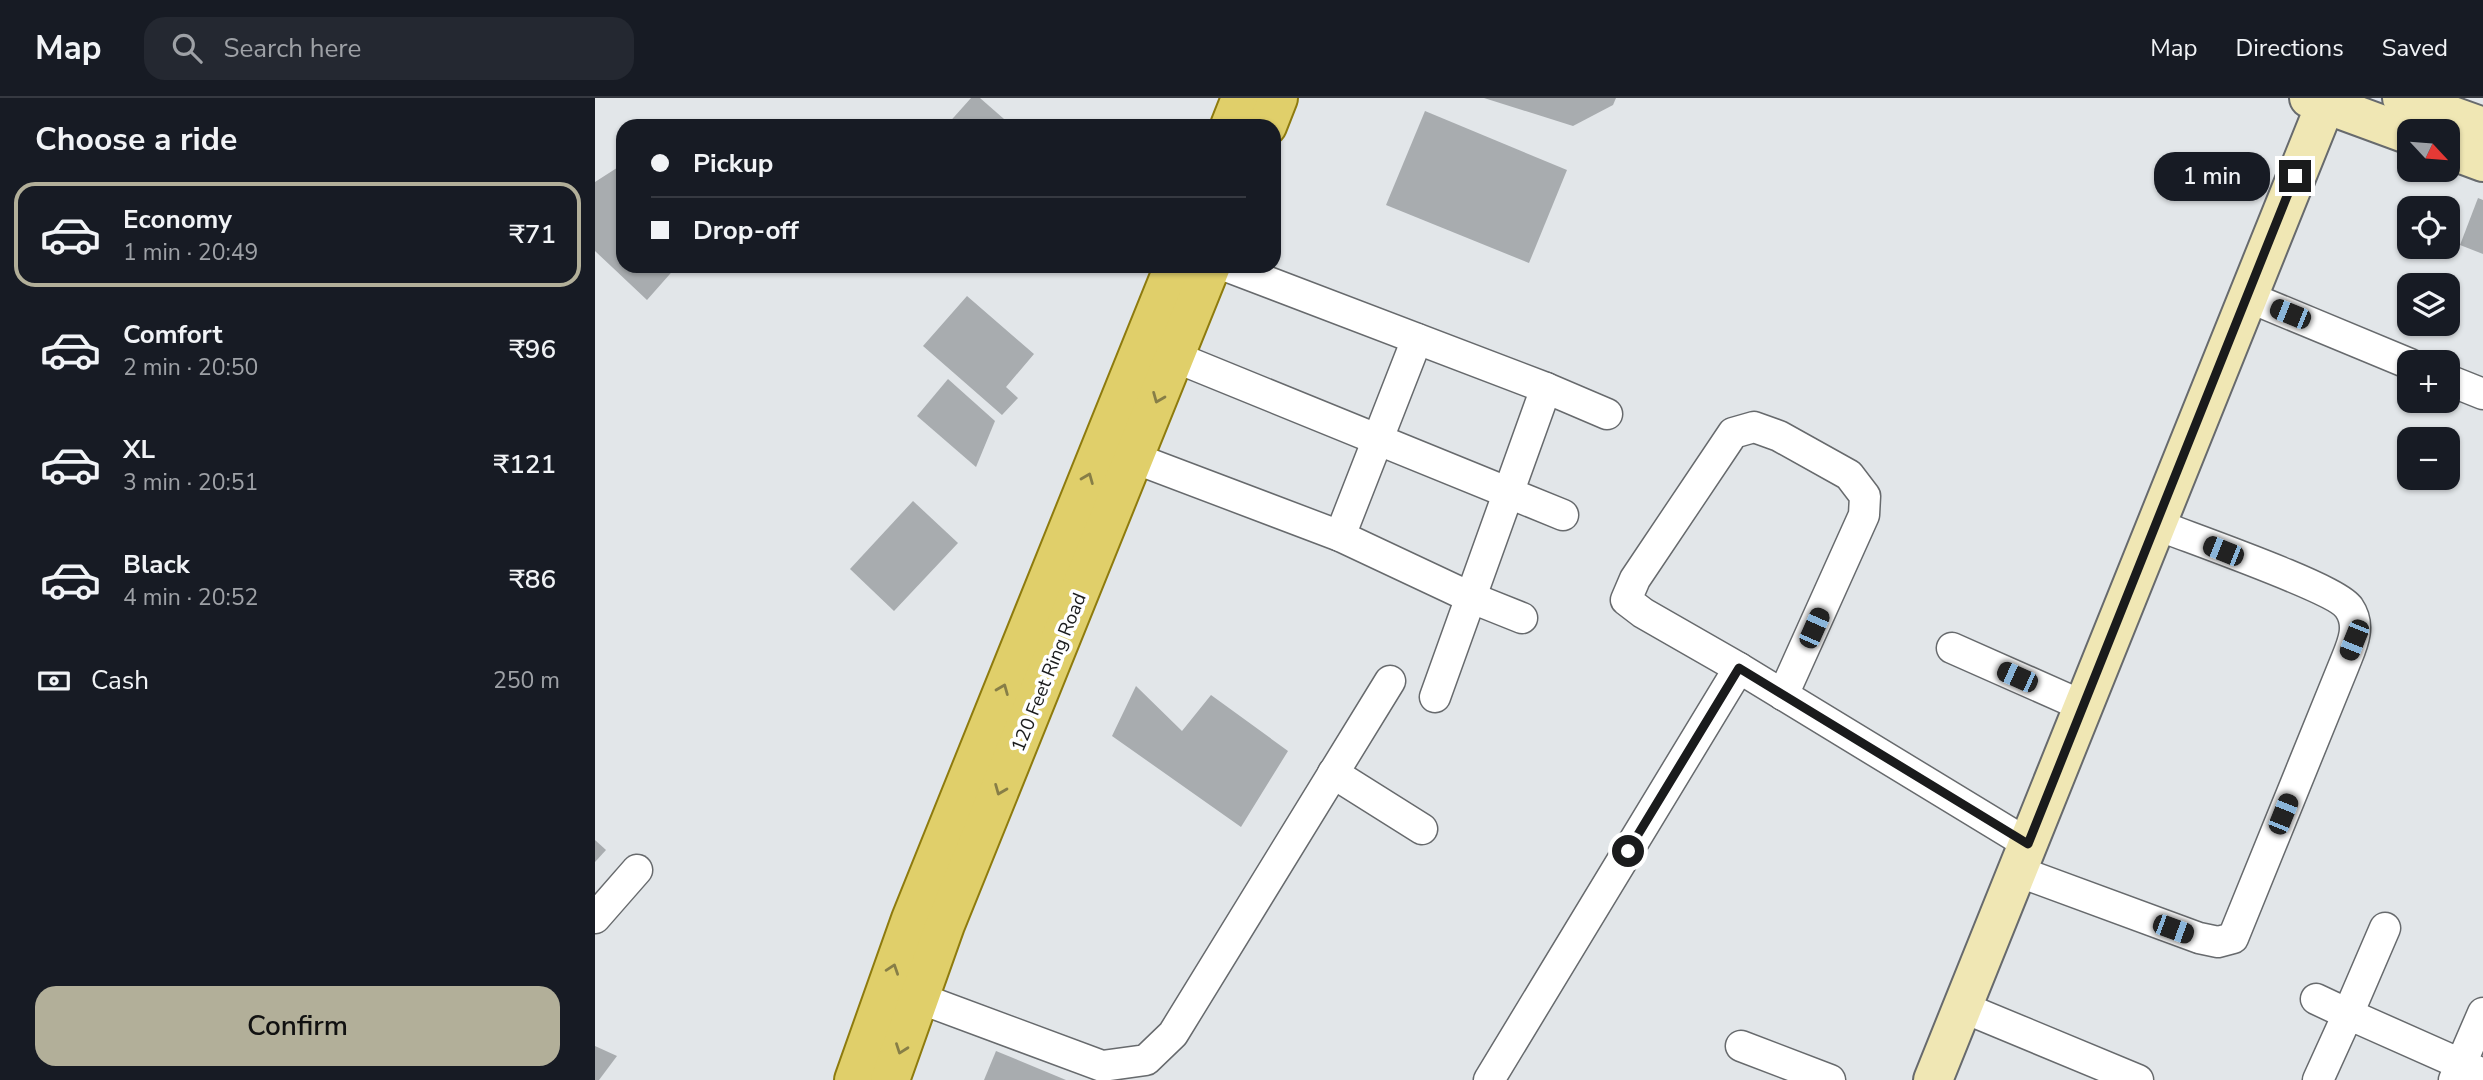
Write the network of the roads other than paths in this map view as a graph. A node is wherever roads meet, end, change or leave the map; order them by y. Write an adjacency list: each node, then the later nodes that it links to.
1 (1241, 98): 5 (main road)
2 (1277, 98): 6 (main road)
3 (2402, 98): 7 (street)
4 (2321, 100): 8 (street); 14 (street)
5 (1233, 119)
6 (1270, 119)
7 (2483, 127)
8 (2397, 130)
9 (2461, 154): 10 (street)
10 (2483, 162)
11 (1171, 273): 49 (main road, 120 Feet Ring Road, one-way to 11)
12 (1208, 273): 16 (main road, 120 Feet Ring Road)
13 (1244, 273): 15 (street)
14 (2246, 296): 17 (street); 26 (street)
15 (1417, 339): 19 (street); 22 (street)
16 (1175, 357): 22 (street); 23 (main road, 120 Feet Ring Road, one-way to 23)
17 (2397, 359)
18 (2460, 385): 20 (street)
19 (1546, 388): 21 (street); 24 (street)
20 (2483, 394)
21 (1607, 414)
22 (1378, 439): 24 (street); 27 (street)
23 (1134, 458): 27 (street); 42 (main road, 120 Feet Ring Road, one-way to 42)
24 (1509, 494): 25 (street); 28 (street)
25 (1563, 515)
26 (2155, 524): 35 (street); 38 (street)
27 (1340, 537): 28 (street)
28 (1472, 598): 29 (street); 34 (street)
29 (1522, 618)
30 (1952, 648): 35 (street)
31 (1739, 668): 33 (street); 33 (street); 51 (street)
32 (1390, 681): 36 (street)
33 (1783, 695): 38 (street)
34 (1435, 697)
35 (2083, 706): 38 (street)
36 (1333, 773): 37 (street); 42 (street)
37 (1422, 829)
38 (2022, 857): 44 (street)
39 (637, 870): 40 (street)
40 (595, 918)
41 (2385, 928): 46 (street)
42 (919, 998): 50 (main road, 120 Feet Ring Road, one-way to 50)
43 (2316, 999): 46 (street)
44 (1962, 1007): 53 (street); 54 (street)
45 (2483, 1013): 48 (street)
46 (2348, 1014): 48 (street); 55 (street)
47 (1741, 1046): 52 (street)
48 (2466, 1073)
49 (854, 1080)
50 (890, 1080)
51 (1489, 1080)
52 (1830, 1080)
53 (1933, 1080)
54 (2138, 1080)
55 (2318, 1080)

